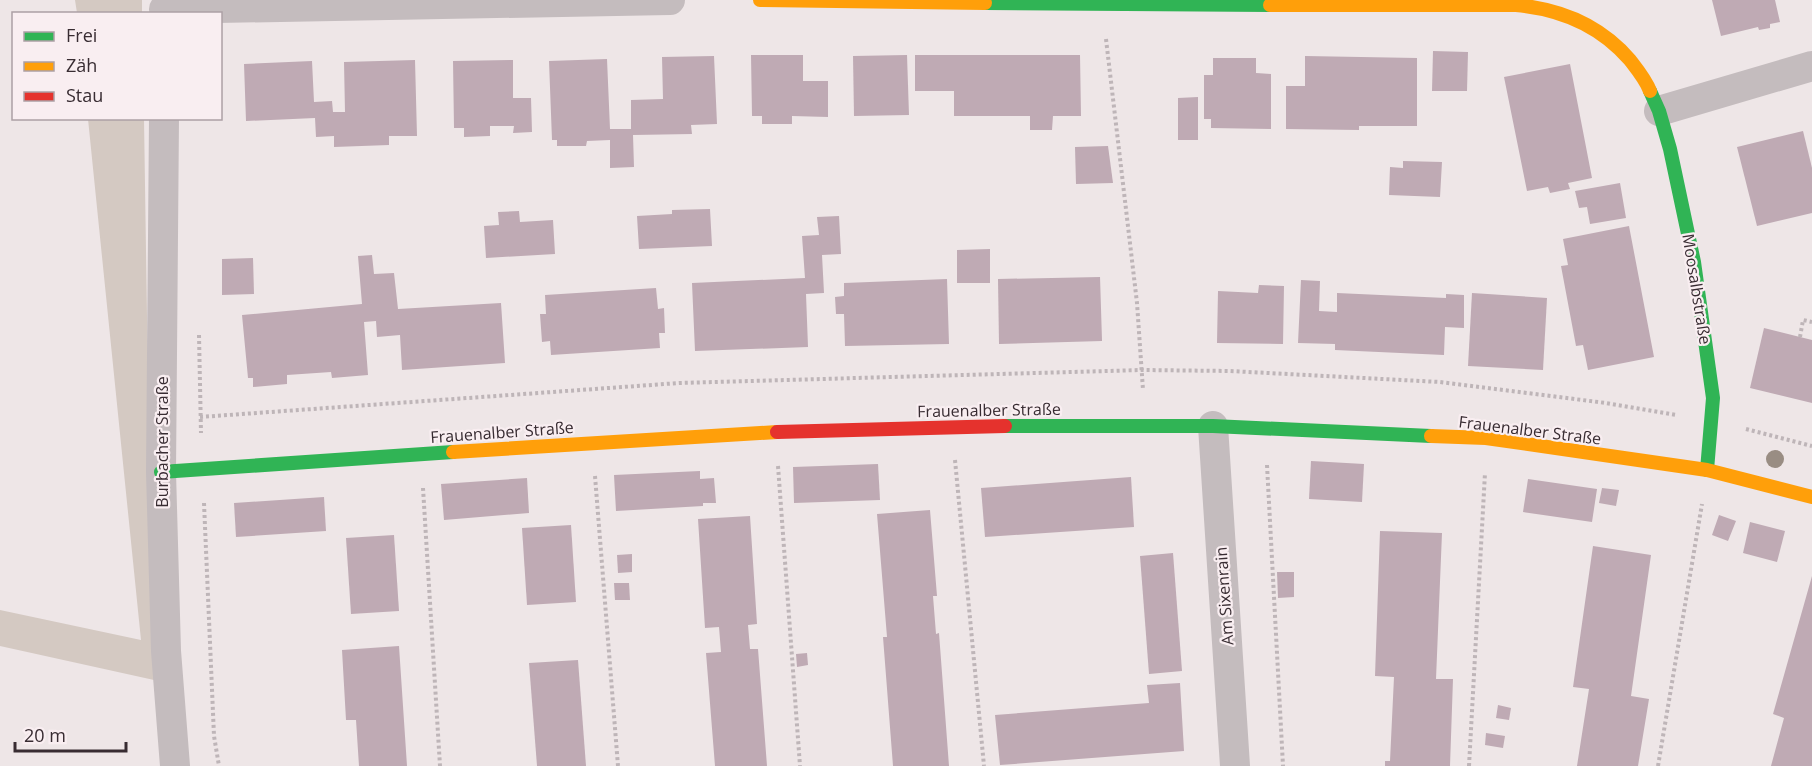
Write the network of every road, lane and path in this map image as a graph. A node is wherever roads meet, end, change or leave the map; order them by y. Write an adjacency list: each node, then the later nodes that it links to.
1 (670, 0): 4 (street)
2 (760, 0): 3 (street, Moosalbstraße)
3 (1102, 5): 6 (street, Moosalbstraße); 10 (path)
4 (164, 7)
5 (1812, 66): 6 (street)
6 (1659, 111): 18 (street, Moosalbstraße)
7 (164, 120): 19 (street, Burbacher Straße)
8 (1812, 322): 9 (path)
9 (1800, 337)
10 (1146, 425): 11 (street, Frauenalber Straße); 12 (street, Frauenalber Straße)
11 (951, 426): 14 (street, Frauenalber Straße); 25 (path)
12 (1213, 426): 13 (street, Frauenalber Straße); 26 (street, Am Sixenrain)
13 (1265, 428): 15 (street, Frauenalber Straße); 27 (path)
14 (775, 432): 16 (street, Frauenalber Straße); 24 (path)
15 (1486, 438): 18 (street, Frauenalber Straße); 28 (path)
16 (592, 442): 17 (street, Frauenalber Straße); 23 (path)
17 (421, 455): 19 (street, Frauenalber Straße); 22 (path)
18 (1707, 470): 20 (street, Frauenalber Straße); 29 (path)
19 (161, 472): 21 (street, Burbacher Straße)
20 (1812, 497)
21 (176, 766)
22 (440, 766)
23 (618, 766)
24 (800, 766)
25 (984, 766)
26 (1235, 766)
27 (1283, 766)
28 (1469, 766)
29 (1658, 766)

